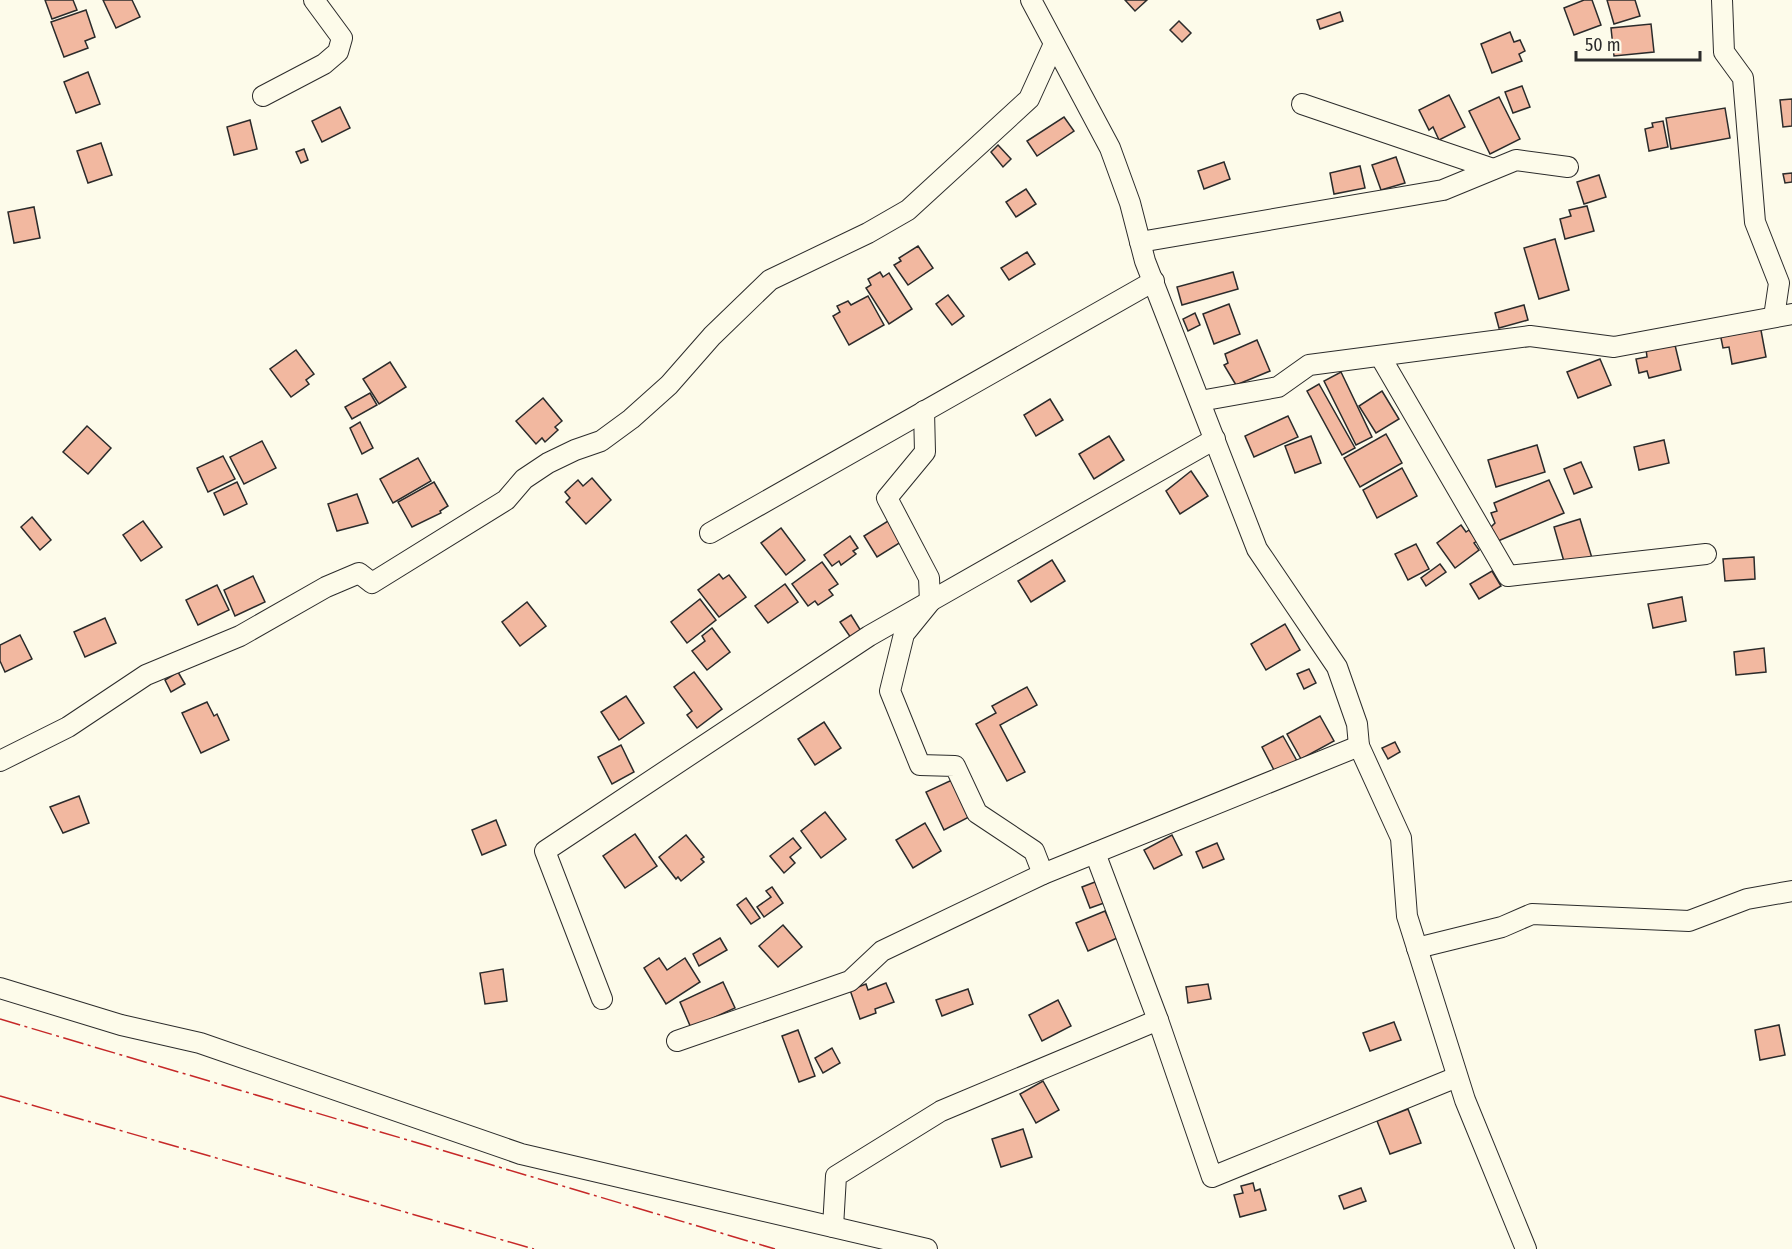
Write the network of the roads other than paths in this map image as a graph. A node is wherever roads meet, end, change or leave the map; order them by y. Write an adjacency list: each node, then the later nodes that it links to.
1 (314, 0): 5 (street)
2 (1722, 0): 11 (street)
3 (1039, 2): 4 (street)
4 (1054, 44): 9 (street); 20 (street)
5 (263, 96)
6 (1302, 104): 8 (street)
7 (1568, 166): 8 (street)
8 (1493, 169): 9 (street)
9 (1140, 242): 10 (street)
10 (1154, 281): 13 (street); 14 (street)
11 (1783, 316): 12 (street)
12 (1380, 356): 13 (street); 17 (street)
13 (1200, 401): 15 (street)
14 (924, 411): 16 (street); 18 (street)
15 (1215, 439): 18 (street); 19 (street)
16 (710, 533)
17 (1706, 554)
18 (930, 602): 22 (street); 26 (street)
19 (1359, 746): 21 (street); 24 (street)
20 (0, 761)
21 (1095, 853): 22 (street); 27 (street)
22 (1043, 874): 28 (street)
23 (1792, 891): 24 (street)
24 (1417, 948): 29 (street)
25 (0, 987): 30 (street)
26 (602, 999)
27 (1158, 1020): 29 (street); 30 (street)
28 (677, 1041)
29 (1457, 1077): 32 (street)
30 (833, 1227): 31 (street)
31 (927, 1249)
32 (1526, 1249)

